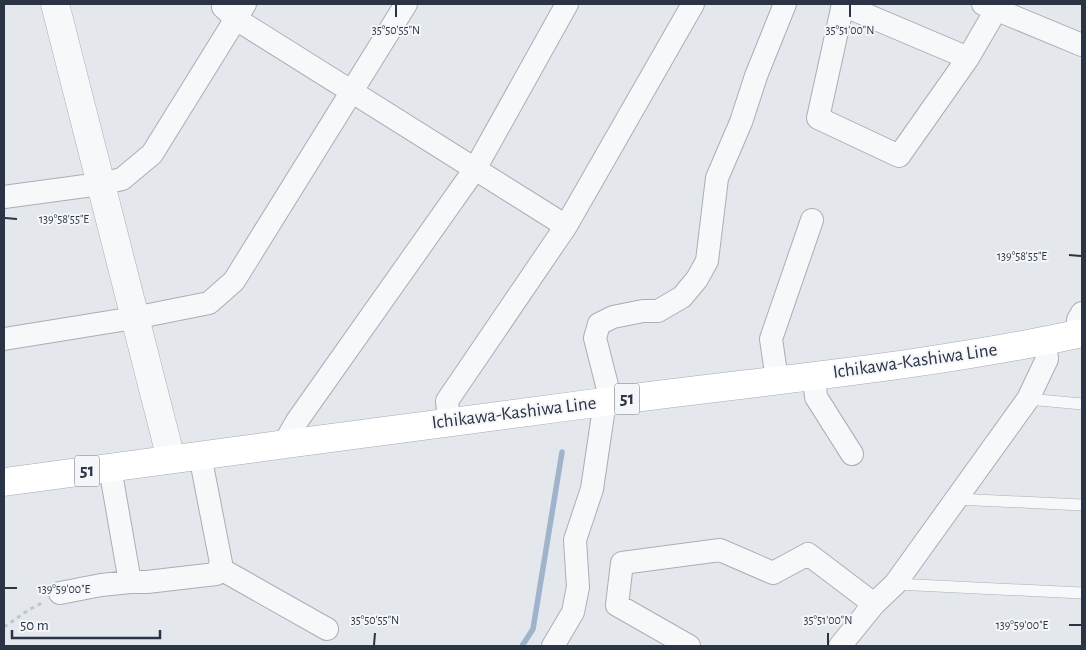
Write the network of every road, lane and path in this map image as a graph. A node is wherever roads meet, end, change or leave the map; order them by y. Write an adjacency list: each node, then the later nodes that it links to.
1 (55, 4): 13 (street)
2 (406, 4): 11 (street)
3 (567, 4): 12 (street)
4 (693, 4): 16 (street)
5 (786, 4): 24 (street)
6 (843, 4): 10 (street); 10 (street)
7 (989, 7): 9 (street); 10 (street)
8 (234, 9): 11 (street); 13 (street)
9 (1082, 45)
10 (968, 58)
11 (352, 91): 12 (street); 17 (street)
12 (475, 169): 16 (street); 27 (street)
13 (100, 184): 14 (street); 17 (street)
14 (4, 197)
15 (812, 220): 22 (street)
16 (566, 226): 26 (street)
17 (134, 318): 19 (street); 30 (street)
18 (1081, 327): 20 (main road, Ichikawa-Kashiwa Line / 51)
19 (4, 340)
20 (1045, 341): 21 (main road, Ichikawa-Kashiwa Line / 51); 23 (street)
21 (814, 375): 22 (main road, Ichikawa-Kashiwa Line / 51); 28 (street)
22 (777, 380): 24 (main road, Ichikawa-Kashiwa Line / 51)
23 (1028, 399): 25 (lane); 33 (street)
24 (608, 401): 26 (main road, Ichikawa-Kashiwa Line / 51); 43 (street)
25 (1082, 404)
26 (448, 421): 27 (main road, Ichikawa-Kashiwa Line / 51)
27 (284, 444): 29 (main road, Ichikawa-Kashiwa Line / 51)
28 (852, 454)
29 (200, 455): 30 (main road, Ichikawa-Kashiwa Line / 51); 35 (street)
30 (171, 459): 31 (main road, Ichikawa-Kashiwa Line / 51)
31 (110, 468): 32 (main road, Ichikawa-Kashiwa Line / 51); 36 (street)
32 (4, 482)
33 (956, 499): 34 (lane); 37 (street)
34 (1082, 505)
35 (219, 568): 36 (street); 42 (street)
36 (130, 582): 38 (street)
37 (895, 584): 39 (lane); 40 (street)
38 (60, 593): 41 (path)
39 (1082, 593)
40 (874, 604): 44 (street); 45 (street)
41 (4, 627)
42 (327, 630)
43 (553, 646)
44 (689, 646)
45 (840, 646)

